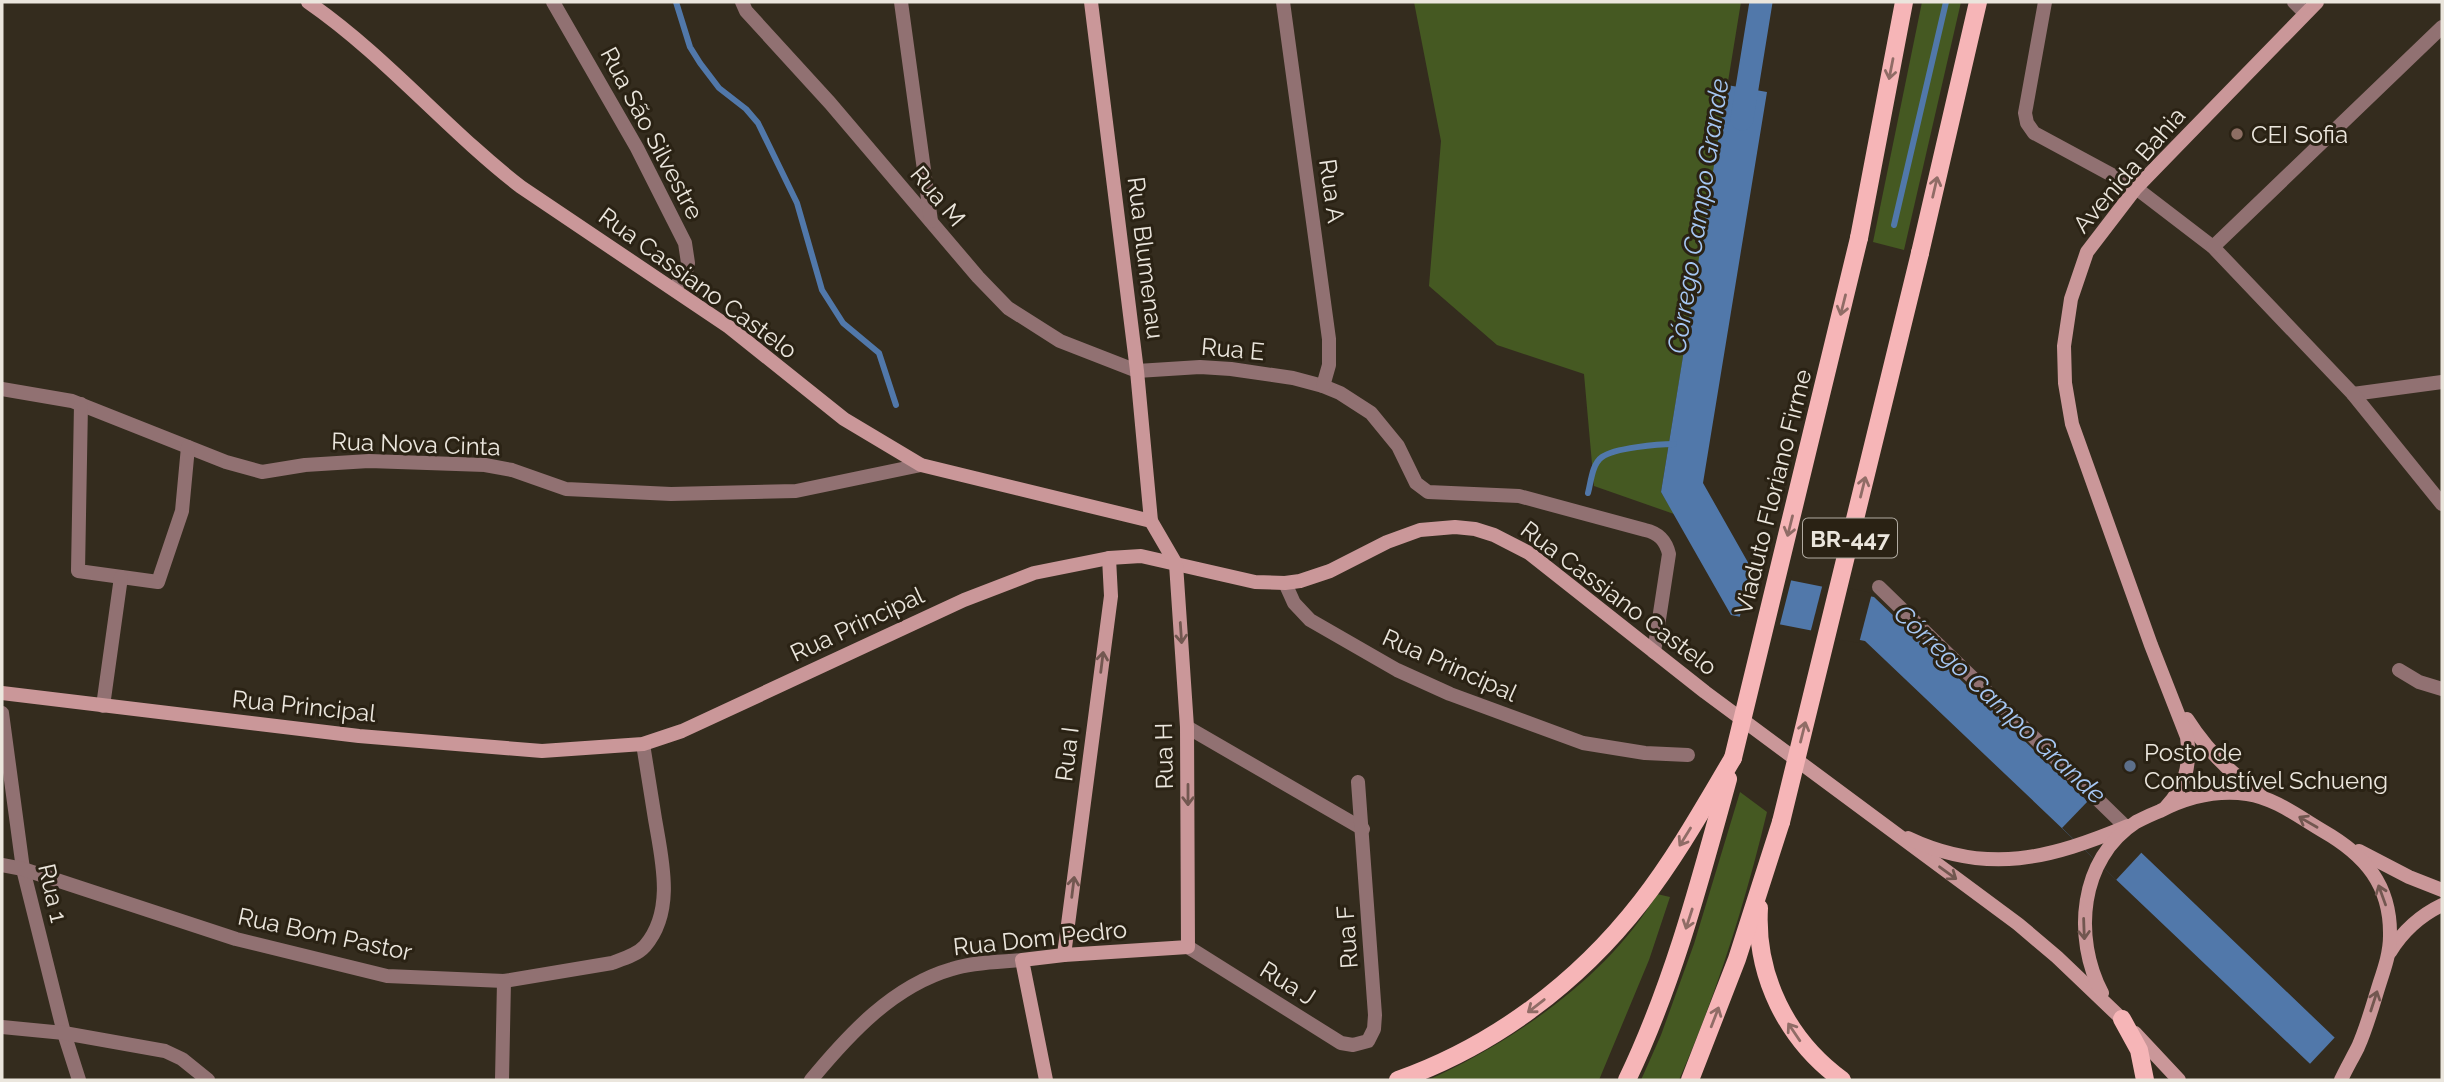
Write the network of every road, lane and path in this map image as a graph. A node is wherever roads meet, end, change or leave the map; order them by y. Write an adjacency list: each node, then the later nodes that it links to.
1 (308, 2): 17 (street, Rua Cassiano Castelo)
2 (553, 2): 17 (street, Rua São Silvestre)
3 (742, 2): 15 (street, Rua M)
4 (901, 2): 15 (street)
5 (1091, 2): 18 (street, Rua Blumenau)
6 (1283, 2): 20 (street, Rua A)
7 (1904, 2): 43 (main road, Viaduto Floriano Firme / BR-447, one-way to 43, bridge)
8 (1978, 2): 51 (main road, BR-447, one-way to 8, bridge)
9 (2045, 2): 14 (street)
10 (2294, 2): 12 (street)
11 (2317, 2): 12 (street, Avenida Bahia)
12 (2305, 13): 14 (street, Avenida Bahia)
13 (2442, 27): 16 (street)
14 (2136, 188): 16 (street); 35 (street, Avenida Bahia)
15 (931, 223): 18 (street, Rua M)
16 (2213, 247): 22 (street)
17 (674, 288): 25 (street, Rua Cassiano Castelo)
18 (1137, 371): 20 (street, Rua E); 27 (street, Rua Blumenau)
19 (2442, 382): 22 (street)
20 (1323, 386): 33 (street, Rua E)
21 (2, 389): 23 (street, Rua Nova Cinta)
22 (2353, 394): 26 (street)
23 (81, 404): 24 (street, Rua Nova Cinta); 30 (street)
24 (188, 447): 25 (street, Rua Nova Cinta); 30 (street)
25 (921, 465): 27 (street, Rua Cassiano Castelo)
26 (2442, 504)
27 (1151, 521): 29 (street)
28 (1109, 558): 29 (street, Rua Principal); 41 (street, Rua Principal); 58 (street, Rua I, one-way to 28)
29 (1176, 564): 31 (street, Rua Principal); 40 (street, Rua H, one-way to 40)
30 (121, 577): 38 (street)
31 (1285, 583): 33 (street, Rua Cassiano Castelo); 42 (street, Rua Principal)
32 (1880, 587): 48 (street)
33 (1654, 652): 49 (street, Rua Cassiano Castelo)
34 (2399, 670): 36 (street)
35 (2169, 686): 45 (street, Avenida Bahia); 46 (street, Avenida Bahia)
36 (2442, 689)
37 (2, 693): 38 (street, Rua Principal)
38 (103, 706): 41 (street, Rua Principal)
39 (2, 713): 53 (street, Rua 1)
40 (1187, 727): 47 (street); 56 (street, Rua H, one-way to 56)
41 (643, 744): 60 (street, Rua Bom Pastor)
42 (1688, 755)
43 (1724, 780): 74 (main road, Viaduto Floriano Firme, one-way to 74); 75 (main road, one-way to 75)
44 (1358, 782): 47 (street, Rua F)
45 (2267, 799): 46 (street, Rua Cassiano Castelo); 50 (street, one-way to 45)
46 (2166, 807): 48 (street, Rua Cassiano Castelo)
47 (1363, 828): 64 (street, Rua F)
48 (2126, 828): 49 (street, Rua Cassiano Castelo); 61 (street, one-way to 61)
49 (1894, 831): 61 (street, Rua Cassiano Castelo, one-way to 61)
50 (2348, 846): 54 (street); 57 (street, one-way to 50)
51 (1767, 864): 76 (main road, BR-447, one-way to 51); 77 (main road, one-way to 51)
52 (2, 865): 53 (street, Rua Bom Pastor)
53 (23, 869): 60 (street, Rua Bom Pastor); 63 (street, Rua 1)
54 (2442, 890)
55 (2442, 905): 57 (street)
56 (1188, 947): 58 (street, Rua Dom Pedro); 64 (street, Rua J)
57 (2389, 954): 67 (street, one-way to 57)
58 (1064, 955): 59 (street, Rua Dom Pedro)
59 (1021, 960): 66 (street); 71 (street, Rua Dom Pedro)
60 (504, 981): 70 (street)
61 (2122, 1019): 65 (street); 78 (main road)
62 (2, 1027): 63 (street)
63 (64, 1033): 68 (street, Rua 1); 69 (street)
64 (1368, 1041)
65 (2147, 1046): 79 (street); 80 (street)
66 (1042, 1059): 72 (street); 73 (street)
67 (2340, 1079)
68 (79, 1080)
69 (208, 1080)
70 (502, 1080)
71 (811, 1080)
72 (1046, 1080)
73 (1052, 1080)
74 (1398, 1080)
75 (1627, 1080)
76 (1690, 1080)
77 (1842, 1080)
78 (2145, 1080)
79 (2164, 1080)
80 (2179, 1080)

